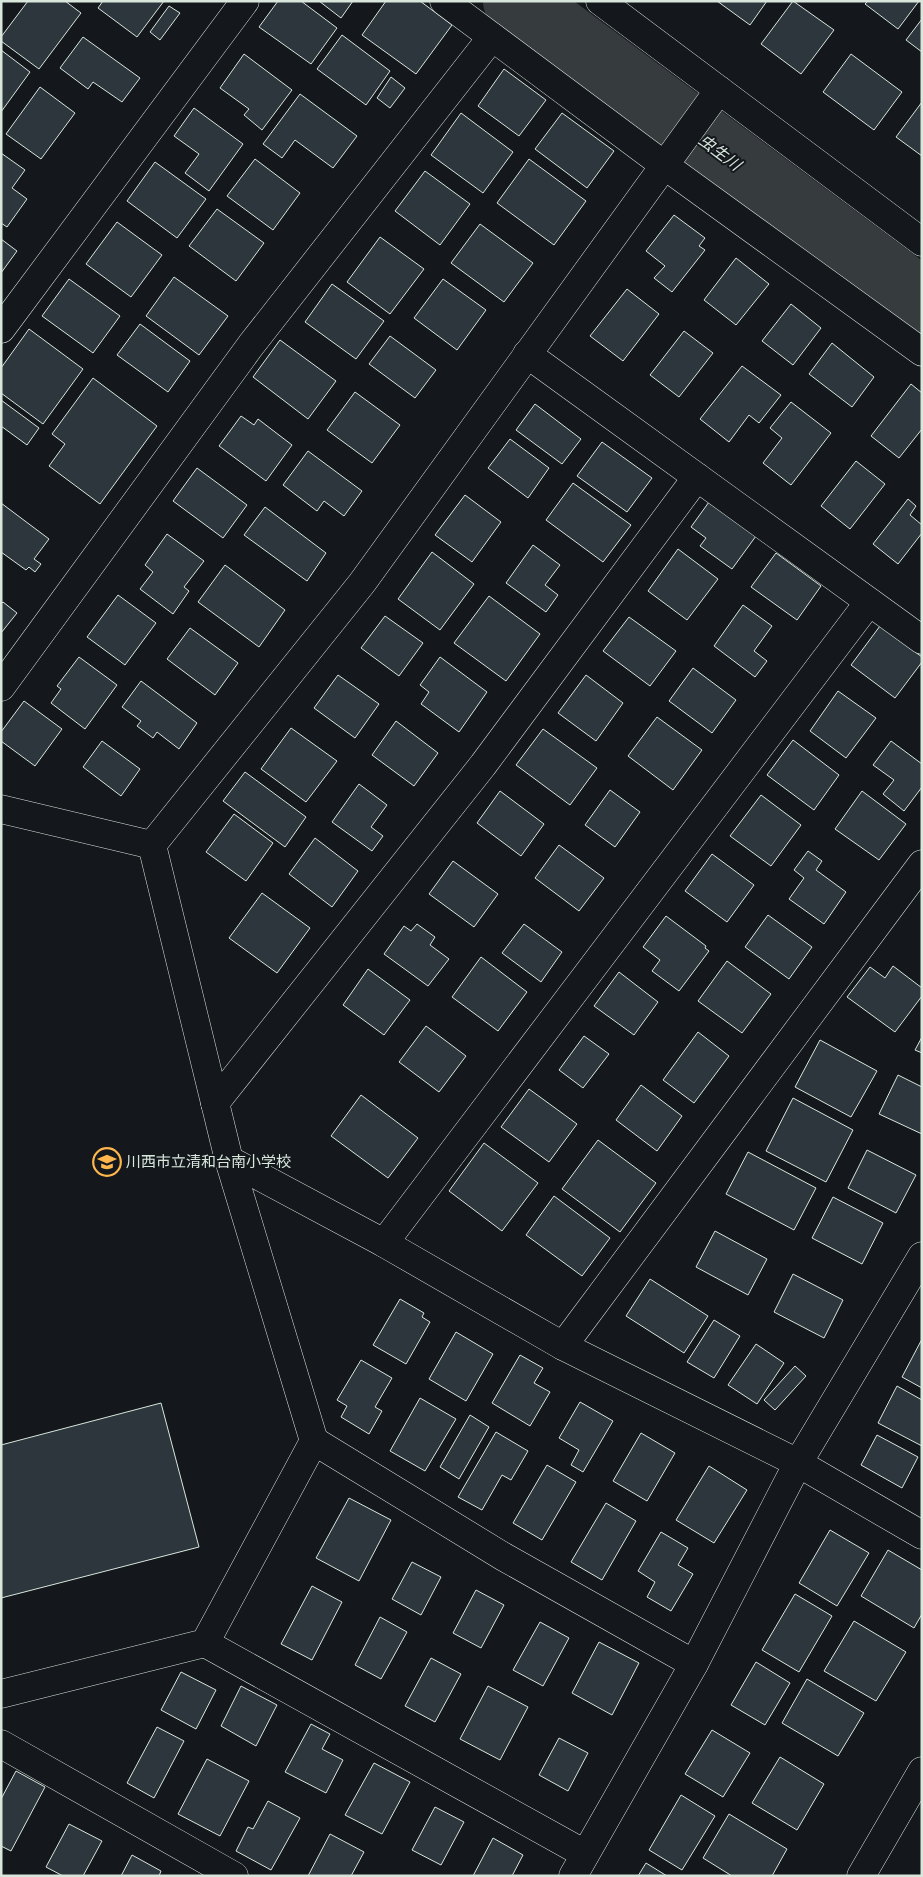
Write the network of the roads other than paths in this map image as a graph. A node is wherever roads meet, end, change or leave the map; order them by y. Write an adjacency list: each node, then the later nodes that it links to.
1 (245, 1): 8 (street)
2 (444, 1): 4 (street)
3 (600, 1): 5 (street)
4 (492, 37): 6 (street); 14 (street)
5 (719, 90): 6 (street); 7 (street)
6 (664, 165): 9 (street); 10 (street)
7 (922, 242)
8 (1, 329)
9 (922, 352)
10 (527, 354): 11 (street); 16 (street)
11 (697, 477): 12 (street); 18 (street)
12 (869, 602): 13 (street); 20 (street)
13 (922, 640)
14 (1, 687)
15 (1, 809): 16 (street)
16 (152, 845): 18 (street)
17 (922, 864): 22 (street)
18 (215, 1103): 19 (street)
19 (229, 1160): 20 (street); 23 (street)
20 (384, 1243): 22 (street)
21 (922, 1256): 24 (street)
22 (563, 1346): 24 (street)
23 (314, 1441): 26 (street); 27 (street)
24 (798, 1463): 25 (street); 27 (street)
25 (922, 1535)
26 (205, 1643): 28 (street); 31 (street)
27 (694, 1664): 31 (street)
28 (1, 1694)
29 (1, 1744): 32 (street)
30 (922, 1771): 33 (street)
31 (579, 1865)
32 (234, 1876)
33 (862, 1876)

